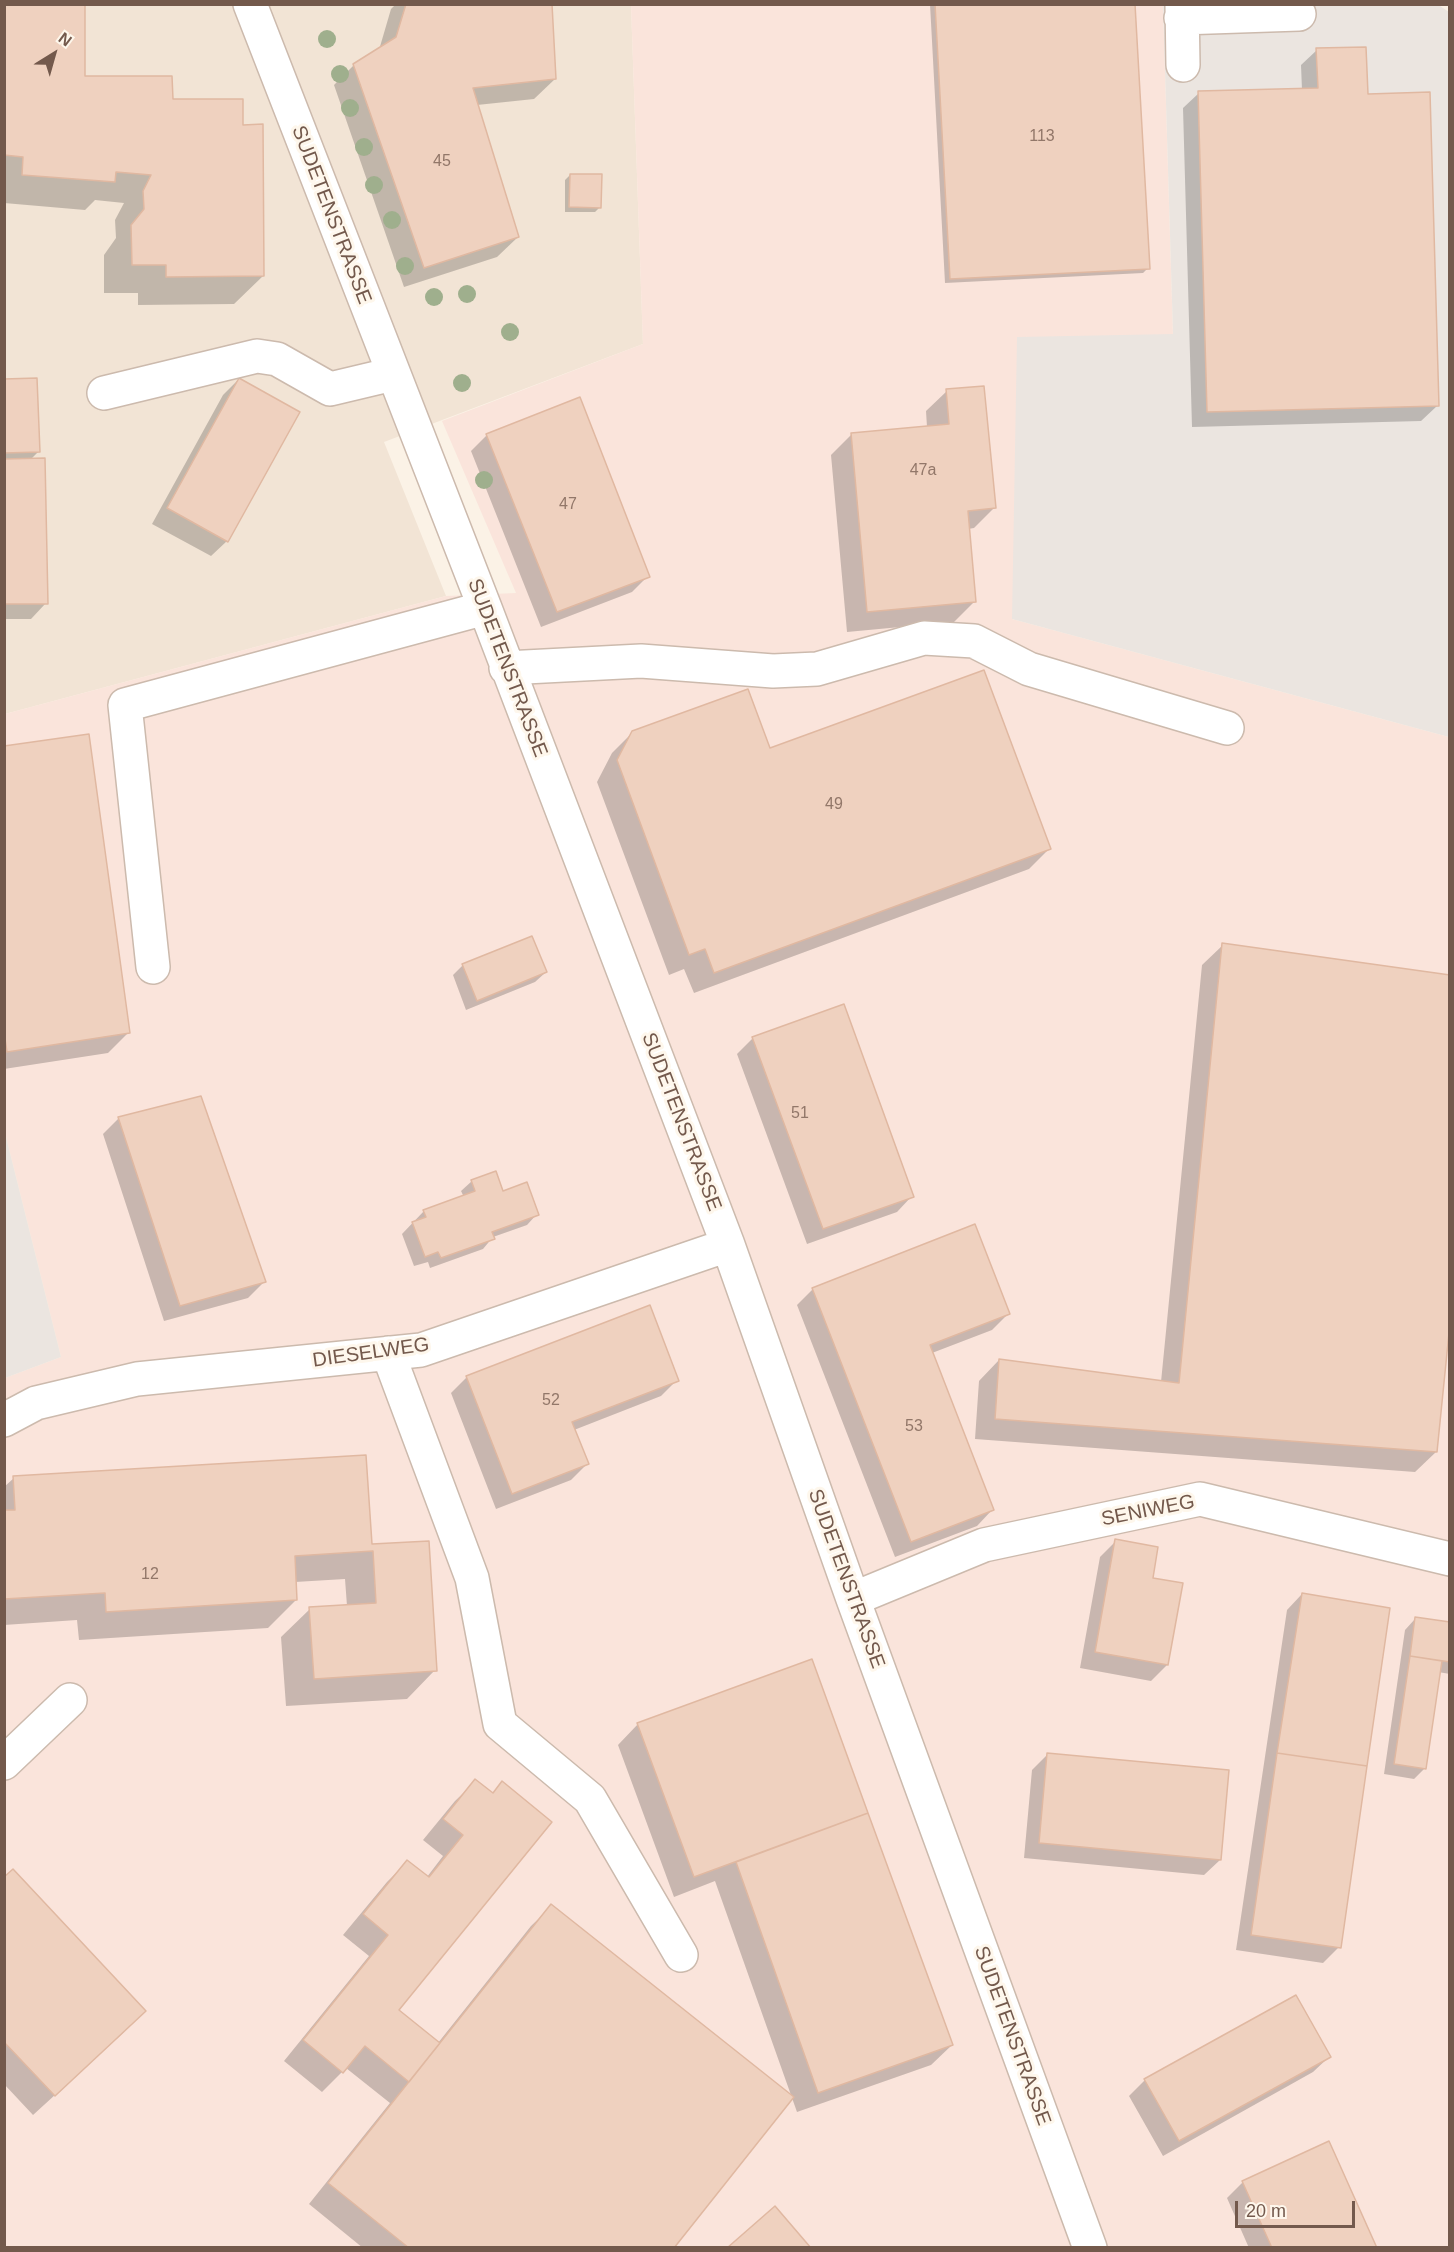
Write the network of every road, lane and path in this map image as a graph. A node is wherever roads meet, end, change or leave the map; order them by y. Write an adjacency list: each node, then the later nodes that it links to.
1 (250, 4): 5 (street, SUDETENSTRASSE)
2 (1181, 11): 3 (street); 4 (street)
3 (1299, 14)
4 (1183, 65)
5 (393, 374): 6 (street); 7 (street, SUDETENSTRASSE)
6 (104, 393)
7 (485, 608): 8 (street, SUDETENSTRASSE); 10 (street)
8 (506, 668): 9 (street); 11 (street, SUDETENSTRASSE)
9 (1227, 728)
10 (153, 967)
11 (728, 1245): 12 (street, DIESELWEG); 15 (street, SUDETENSTRASSE)
12 (388, 1353): 13 (street, DIESELWEG); 18 (street)
13 (4, 1420)
14 (1449, 1559): 15 (street, SENIWEG)
15 (853, 1599): 19 (street, SUDETENSTRASSE)
16 (70, 1700): 17 (street)
17 (4, 1763)
18 (681, 1955)
19 (1090, 2247)

